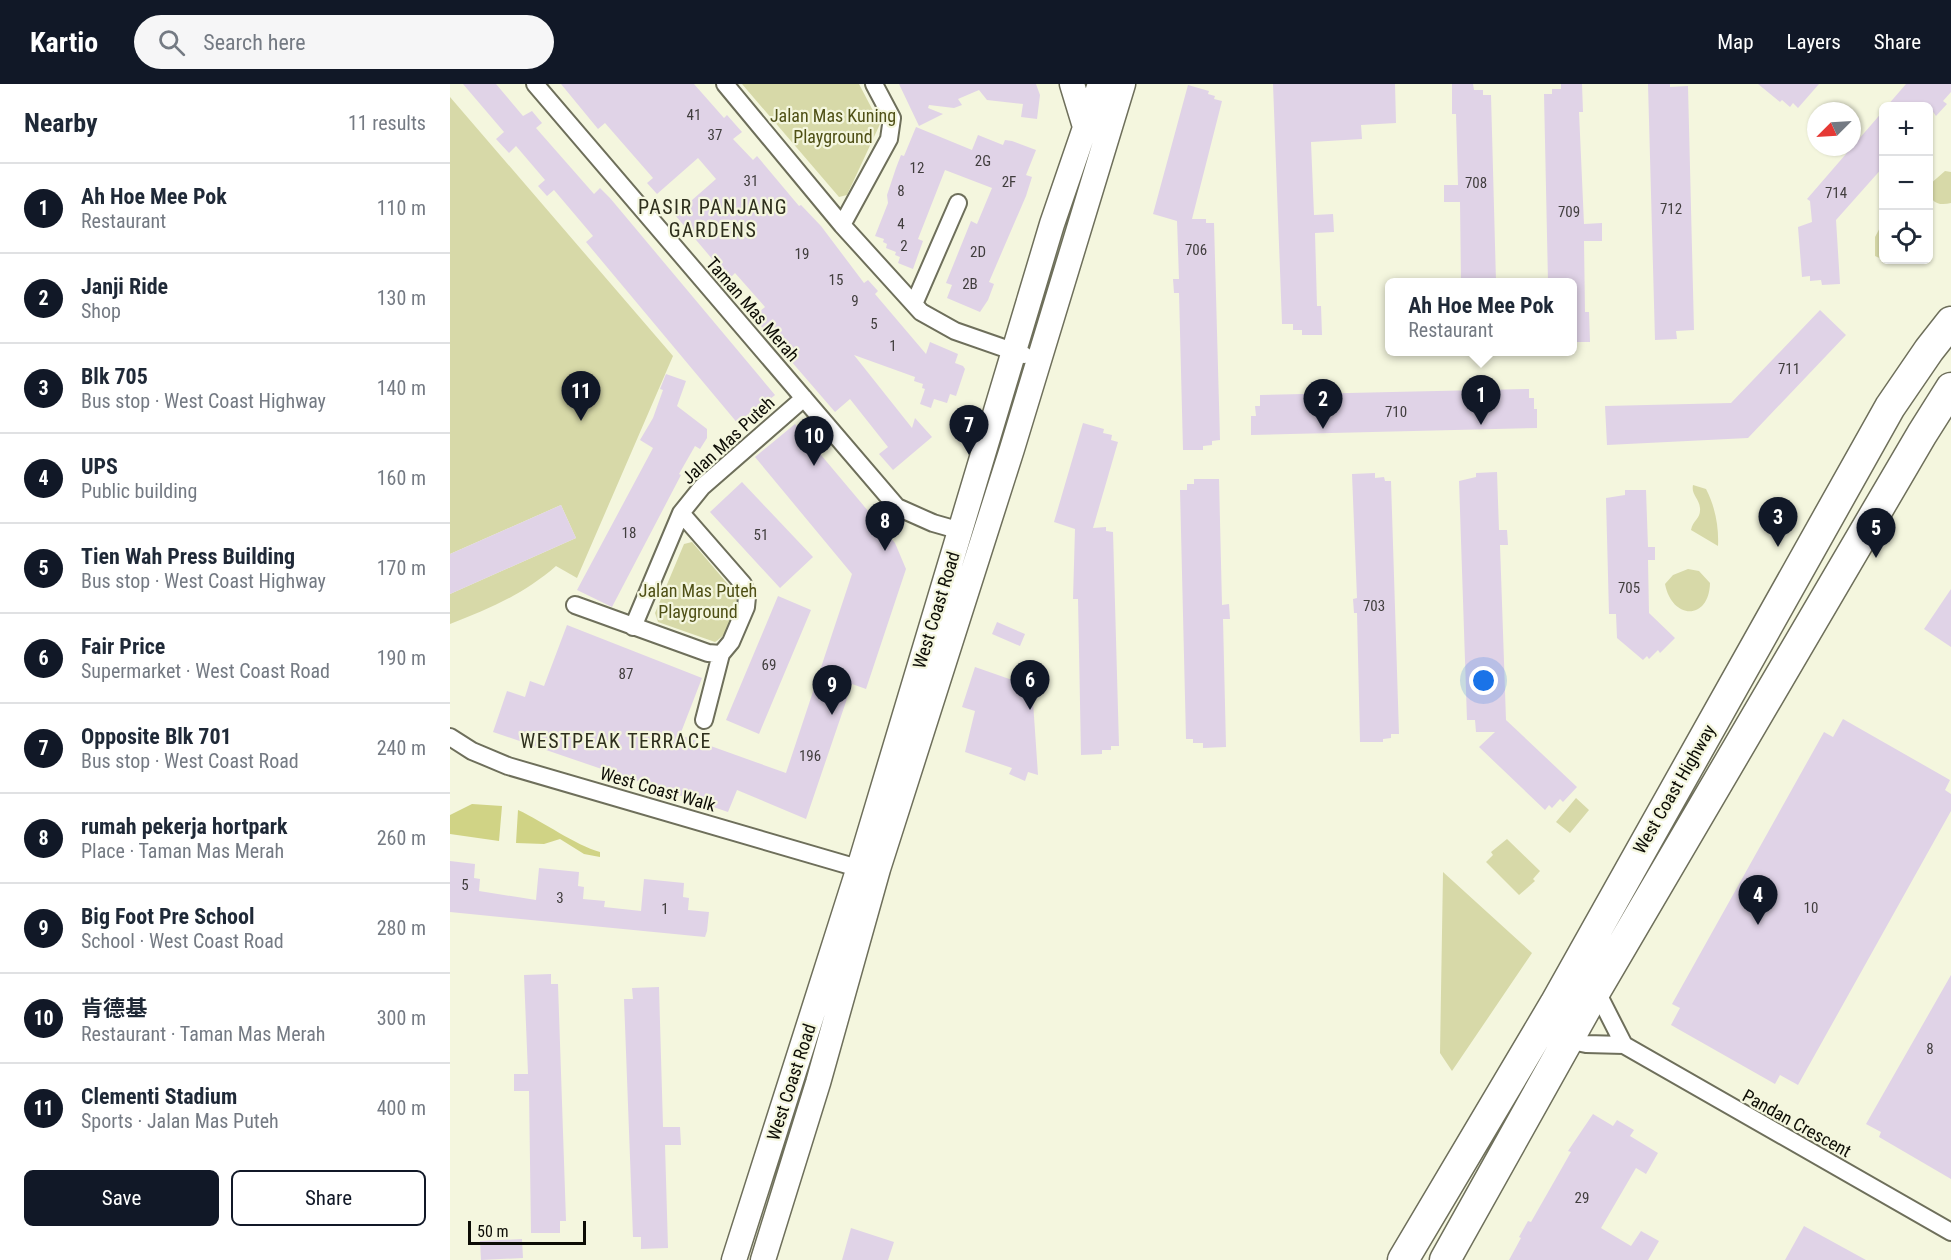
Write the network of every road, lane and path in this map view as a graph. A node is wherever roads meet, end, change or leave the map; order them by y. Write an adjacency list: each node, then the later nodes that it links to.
1 (535, 84): 14 (street, Taman Mas Merah)
2 (725, 84): 8 (street)
3 (874, 84): 8 (street)
4 (1072, 84): 6 (main road)
5 (1118, 87): 6 (main road, West Coast Road); 12 (main road, West Coast Road)
6 (1086, 130): 11 (main road, West Coast Road)
7 (958, 203): 9 (street)
8 (842, 225): 9 (street)
9 (914, 304): 11 (street)
10 (1951, 322): 21 (highway, West Coast Highway)
11 (1014, 351): 12 (street); 16 (main road, West Coast Road)
12 (1039, 361): 19 (main road, West Coast Road)
13 (1951, 388): 22 (highway, West Coast Highway)
14 (804, 398): 15 (street, Jalan Mas Puteh); 16 (street, Taman Mas Merah)
15 (681, 513): 18 (street, Jalan Mas Puteh); 20 (street, Jalan Mas Puteh)
16 (961, 531): 19 (main road, West Coast Road)
17 (574, 605): 18 (street)
18 (633, 627): 20 (street)
19 (937, 645): 25 (main road, West Coast Road)
20 (722, 654): 23 (street, Jalan Mas Puteh)
21 (1736, 683): 22 (highway); 33 (highway, West Coast Highway)
22 (1766, 697): 27 (highway, West Coast Highway)
23 (704, 720)
24 (450, 737): 25 (street, West Coast Walk)
25 (868, 869): 26 (main road, West Coast Road)
26 (836, 975): 31 (main road, West Coast Road); 32 (main road, West Coast Road)
27 (1596, 990): 28 (highway, West Coast Highway); 29 (street)
28 (1567, 1040): 29 (street, Pandan Crescent); 34 (highway, West Coast Highway)
29 (1624, 1046): 30 (street, Pandan Crescent)
30 (1951, 1232)
31 (734, 1260)
32 (763, 1260)
33 (1403, 1260)
34 (1445, 1260)

